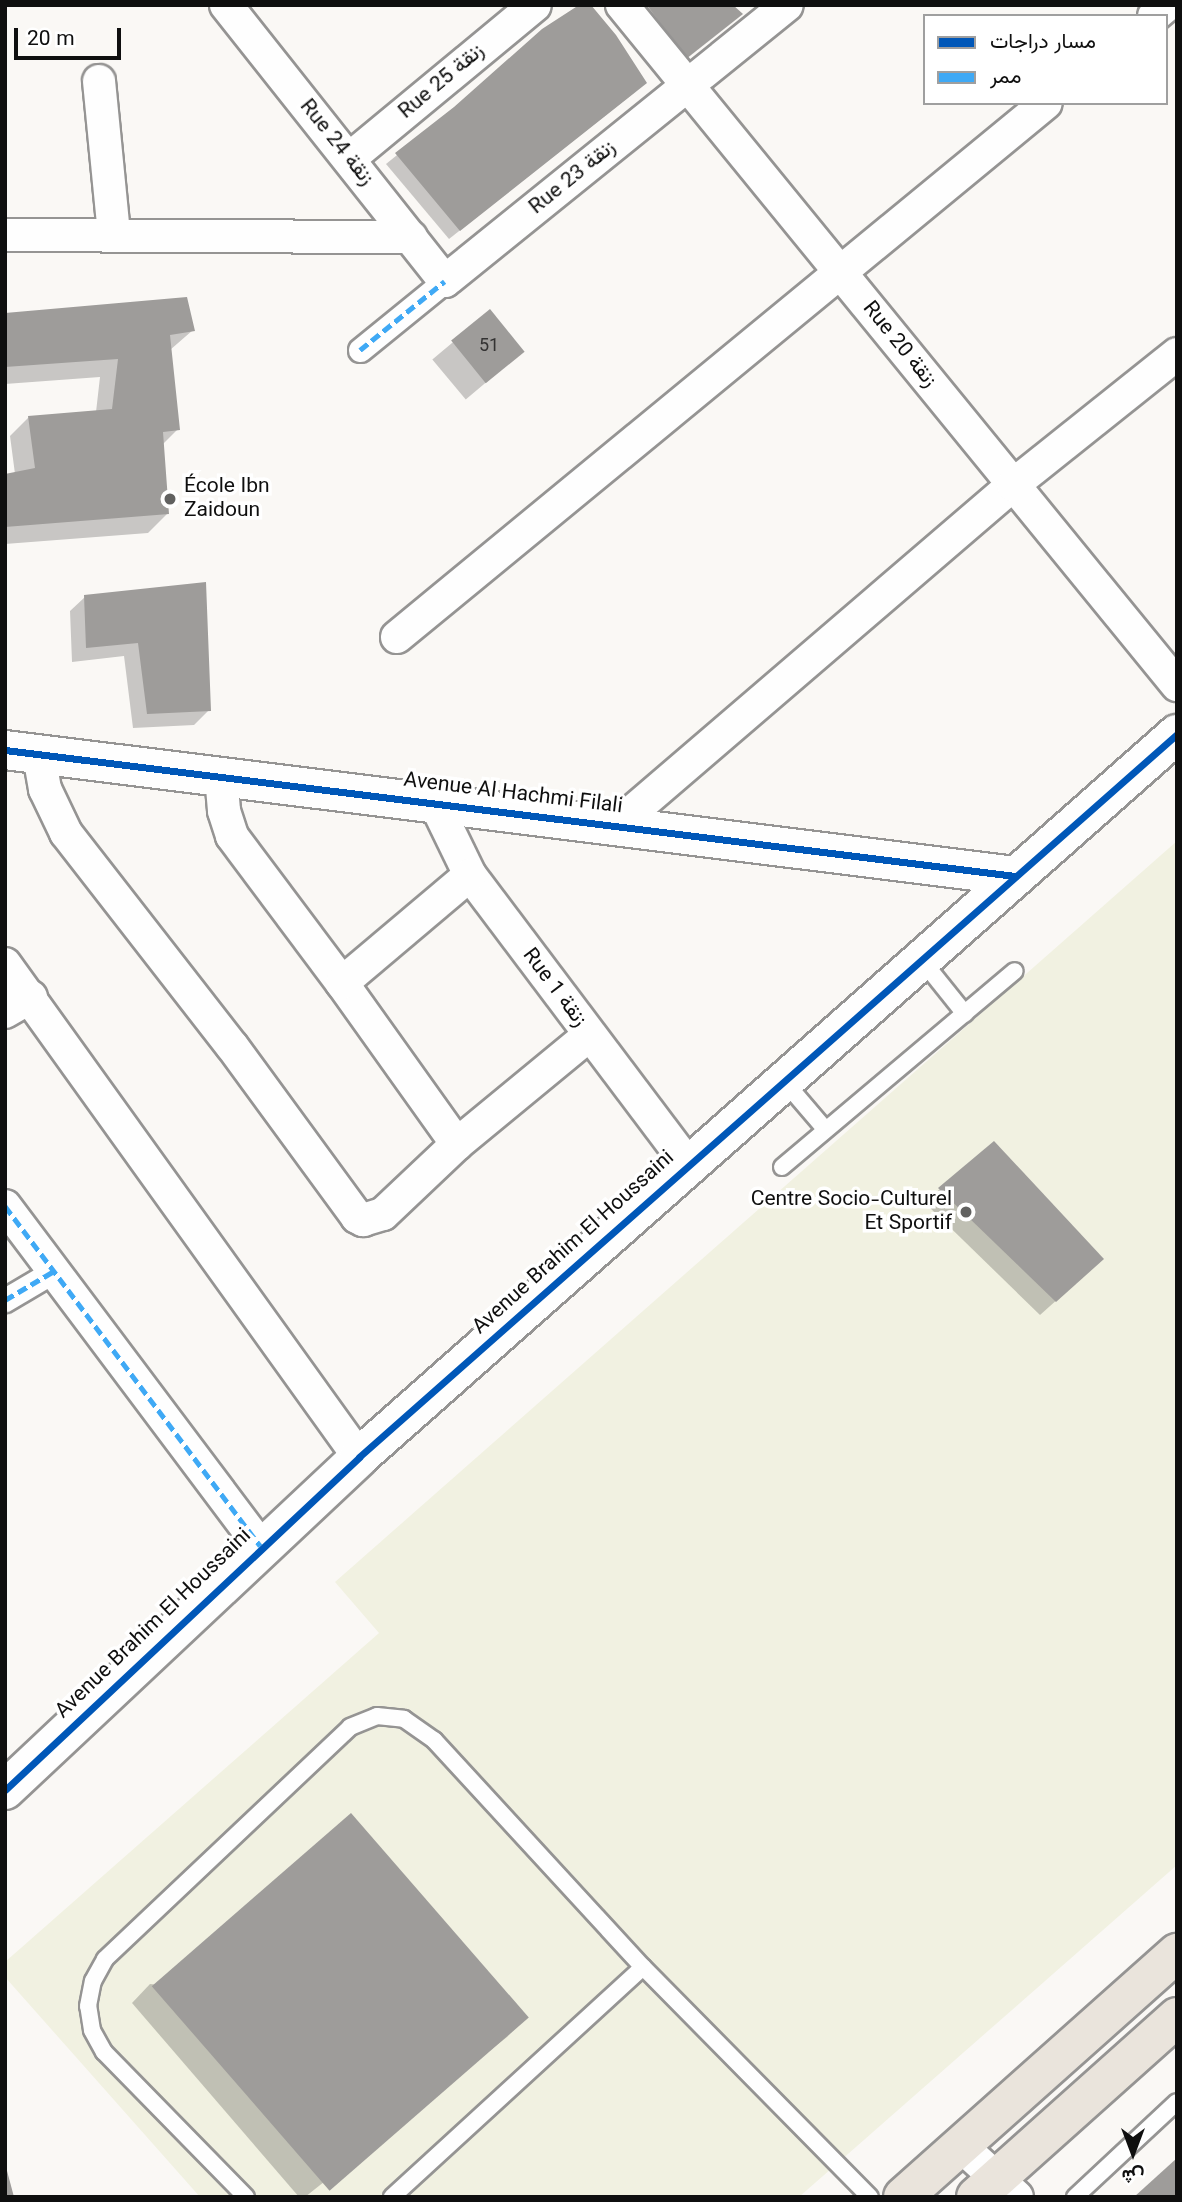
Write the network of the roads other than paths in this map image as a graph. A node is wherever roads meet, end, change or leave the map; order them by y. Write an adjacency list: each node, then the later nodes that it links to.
1 (226, 5): 8 (street, Rue 24 زنقة)
2 (535, 5): 8 (street, Rue 25 زنقة)
3 (622, 5): 6 (street, Rue 20 زنقة)
4 (787, 5): 6 (street, Rue 23 زنقة)
5 (99, 81): 10 (street)
6 (688, 86): 12 (street, Rue 20 زنقة); 13 (street, Rue 23 زنقة)
7 (1044, 105): 12 (street)
8 (349, 159): 11 (street, Rue 24 زنقة)
9 (6, 229): 10 (street)
10 (114, 235): 11 (street)
11 (411, 237): 13 (street, Rue 24 زنقة)
12 (839, 272): 16 (street, Rue 20 زنقة); 17 (street)
13 (445, 281): 14 (street, Rue 23 زنقة)
14 (360, 350)
15 (1177, 354): 16 (street)
16 (1013, 485): 18 (street, Rue 20 زنقة); 23 (street)
17 (397, 637)
18 (1177, 685)
19 (1171, 749): 25 (street, Avenue Brahim El Houssaini)
20 (22, 752): 21 (street, Avenue Al Hachmi Filali); 35 (street)
21 (221, 776): 22 (street, Avenue Al Hachmi Filali); 29 (street)
22 (435, 803): 23 (street, Avenue Al Hachmi Filali); 24 (street, Rue 1 زنقة)
23 (618, 824): 25 (street, Avenue Al Hachmi Filali)
24 (470, 875): 29 (street); 32 (street, Rue 1 زنقة)
25 (1015, 876): 26 (street, Avenue Brahim El Houssaini)
26 (921, 959): 31 (lane); 33 (street, Avenue Brahim El Houssaini)
27 (5, 964): 30 (street)
28 (1015, 971): 31 (lane)
29 (342, 983): 35 (street)
30 (18, 1004): 41 (street)
31 (965, 1014): 34 (lane)
32 (589, 1035): 35 (street); 36 (street, Rue 1 زنقة)
33 (784, 1081): 34 (lane); 36 (street, Avenue Brahim El Houssaini)
34 (825, 1129): 37 (lane)
35 (457, 1144)
36 (688, 1164): 41 (street, Avenue Brahim El Houssaini)
37 (782, 1167)
38 (5, 1206): 39 (street)
39 (54, 1271): 40 (street); 42 (street)
40 (5, 1300)
41 (359, 1457): 42 (street, Avenue Brahim El Houssaini)
42 (260, 1546): 43 (street, Avenue Brahim El Houssaini)
43 (5, 1790)
44 (1177, 1953): 48 (main road)
45 (643, 1967): 50 (lane); 51 (lane); 52 (lane)
46 (1177, 2017): 49 (main road)
47 (1177, 2102): 54 (lane)
48 (960, 2145): 49 (street); 53 (main road)
49 (997, 2190)
50 (246, 2197)
51 (392, 2197)
52 (870, 2197)
53 (903, 2197)
54 (1075, 2197)

